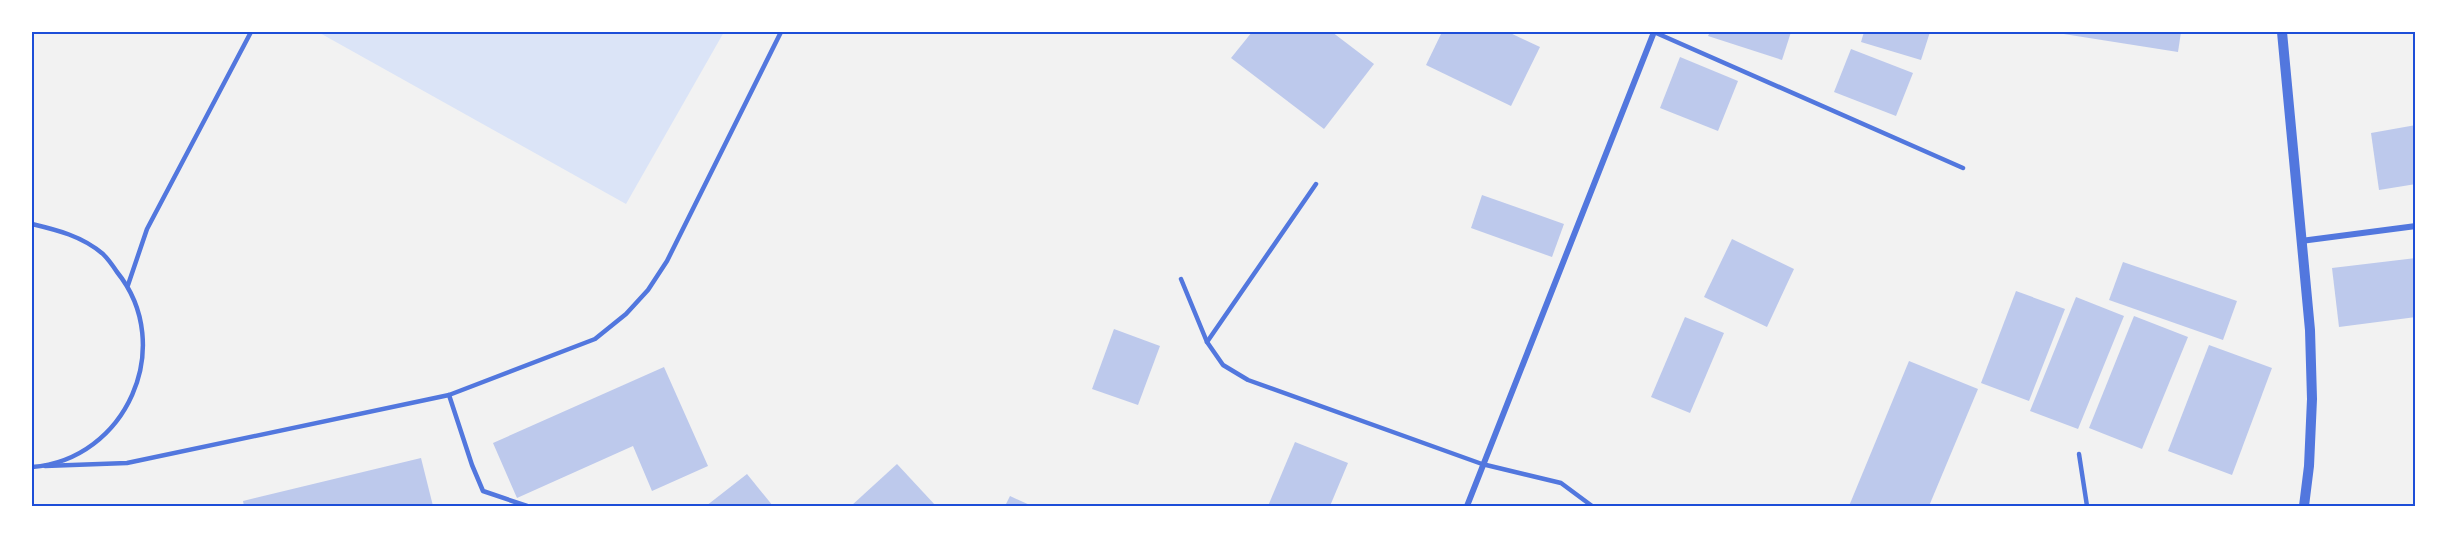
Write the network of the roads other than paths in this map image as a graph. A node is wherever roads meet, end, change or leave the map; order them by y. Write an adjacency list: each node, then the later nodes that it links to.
1 (251, 32): 11 (lane)
2 (781, 32): 13 (lane)
3 (1654, 32): 5 (lane); 15 (street)
4 (2282, 32): 9 (street)
5 (1963, 168)
6 (1316, 184): 12 (lane)
7 (32, 224): 11 (lane)
8 (2415, 226): 9 (street)
9 (2301, 242): 22 (street)
10 (1181, 279): 12 (lane)
11 (128, 285): 16 (lane)
12 (1207, 342): 15 (lane)
13 (449, 395): 16 (lane); 18 (lane)
14 (2079, 454): 21 (lane)
15 (1482, 464): 19 (street); 20 (lane)
16 (45, 466): 17 (lane)
17 (32, 467)
18 (527, 507)
19 (1467, 507)
20 (1592, 507)
21 (2087, 507)
22 (2304, 507)

